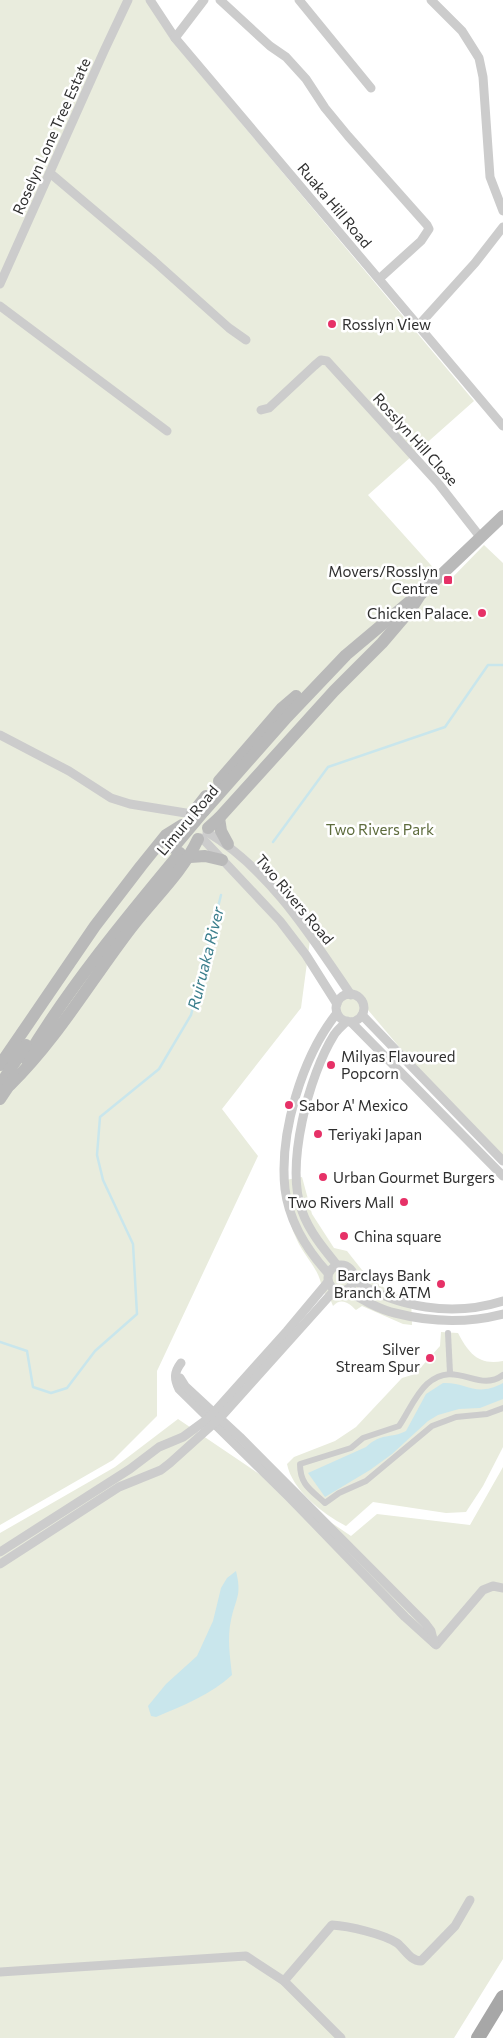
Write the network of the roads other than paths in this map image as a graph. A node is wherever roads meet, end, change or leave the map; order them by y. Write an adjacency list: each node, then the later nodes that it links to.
1 (128, 0): 9 (street, Roselyn Lone Tree Estate)
2 (150, 0): 7 (street, Ruaka Hill Road)
3 (204, 0): 7 (street)
4 (220, 0): 12 (street)
5 (299, 0): 8 (street)
6 (431, 0): 10 (street)
7 (174, 38): 12 (street, Ruaka Hill Road)
8 (371, 88)
9 (50, 173): 13 (street, Roselyn Lone Tree Estate); 16 (street)
10 (503, 211)
11 (503, 227): 15 (street)
12 (379, 279): 15 (street, Ruaka Hill Road)
13 (0, 284)
14 (0, 306): 19 (street)
15 (418, 326): 18 (street, Ruaka Hill Road)
16 (246, 340)
17 (261, 410): 21 (street, Rosslyn Hill Close)
18 (503, 426)
19 (167, 431)
20 (503, 516): 21 (main road, Limuru Road)
21 (481, 538): 22 (main road, Limuru Road)
22 (418, 598): 24 (main road, Limuru Road); 24 (main road, Limuru Road)
23 (0, 735): 24 (street)
24 (205, 824): 25 (main road, Limuru Road); 25 (main road); 26 (street, Two Rivers Road); 26 (main road); 27 (main road, Limuru Road, bridge); 27 (main road, Limuru Road); 29 (street, Two Rivers Road)
25 (182, 825): 35 (main road, Limuru Road)
26 (228, 844): 28 (street, Two Rivers Road)
27 (181, 853): 29 (main road); 37 (main road, Limuru Road); 37 (main road, Limuru Road)
28 (240, 856): 29 (street); 30 (street, Two Rivers Road)
29 (226, 864): 31 (street, Two Rivers Road)
30 (351, 995): 31 (street); 32 (street)
31 (337, 1008): 33 (street); 42 (street)
32 (362, 1015): 33 (street); 34 (street)
33 (349, 1021): 36 (street); 41 (street)
34 (410, 1064): 36 (street); 39 (street)
35 (0, 1065)
36 (402, 1073): 40 (street)
37 (5, 1085): 38 (main road, Limuru Road)
38 (0, 1099)
39 (503, 1161)
40 (503, 1176)
41 (337, 1265): 42 (street); 43 (street)
42 (328, 1278): 44 (street); 51 (street)
43 (354, 1280): 44 (street); 45 (street)
44 (342, 1290): 46 (street); 51 (street)
45 (503, 1301)
46 (503, 1314)
47 (448, 1332): 48 (street)
48 (450, 1373): 49 (street); 50 (street)
49 (503, 1374)
50 (503, 1408)
51 (214, 1418): 51 (street); 52 (street); 53 (street); 54 (street)
52 (0, 1552)
53 (0, 1564)
54 (503, 1588)
55 (470, 1900): 57 (street)
56 (0, 1972): 57 (street)
57 (284, 1981): 59 (street)
58 (503, 1997): 60 (main road)
59 (341, 2038)
60 (478, 2038)

